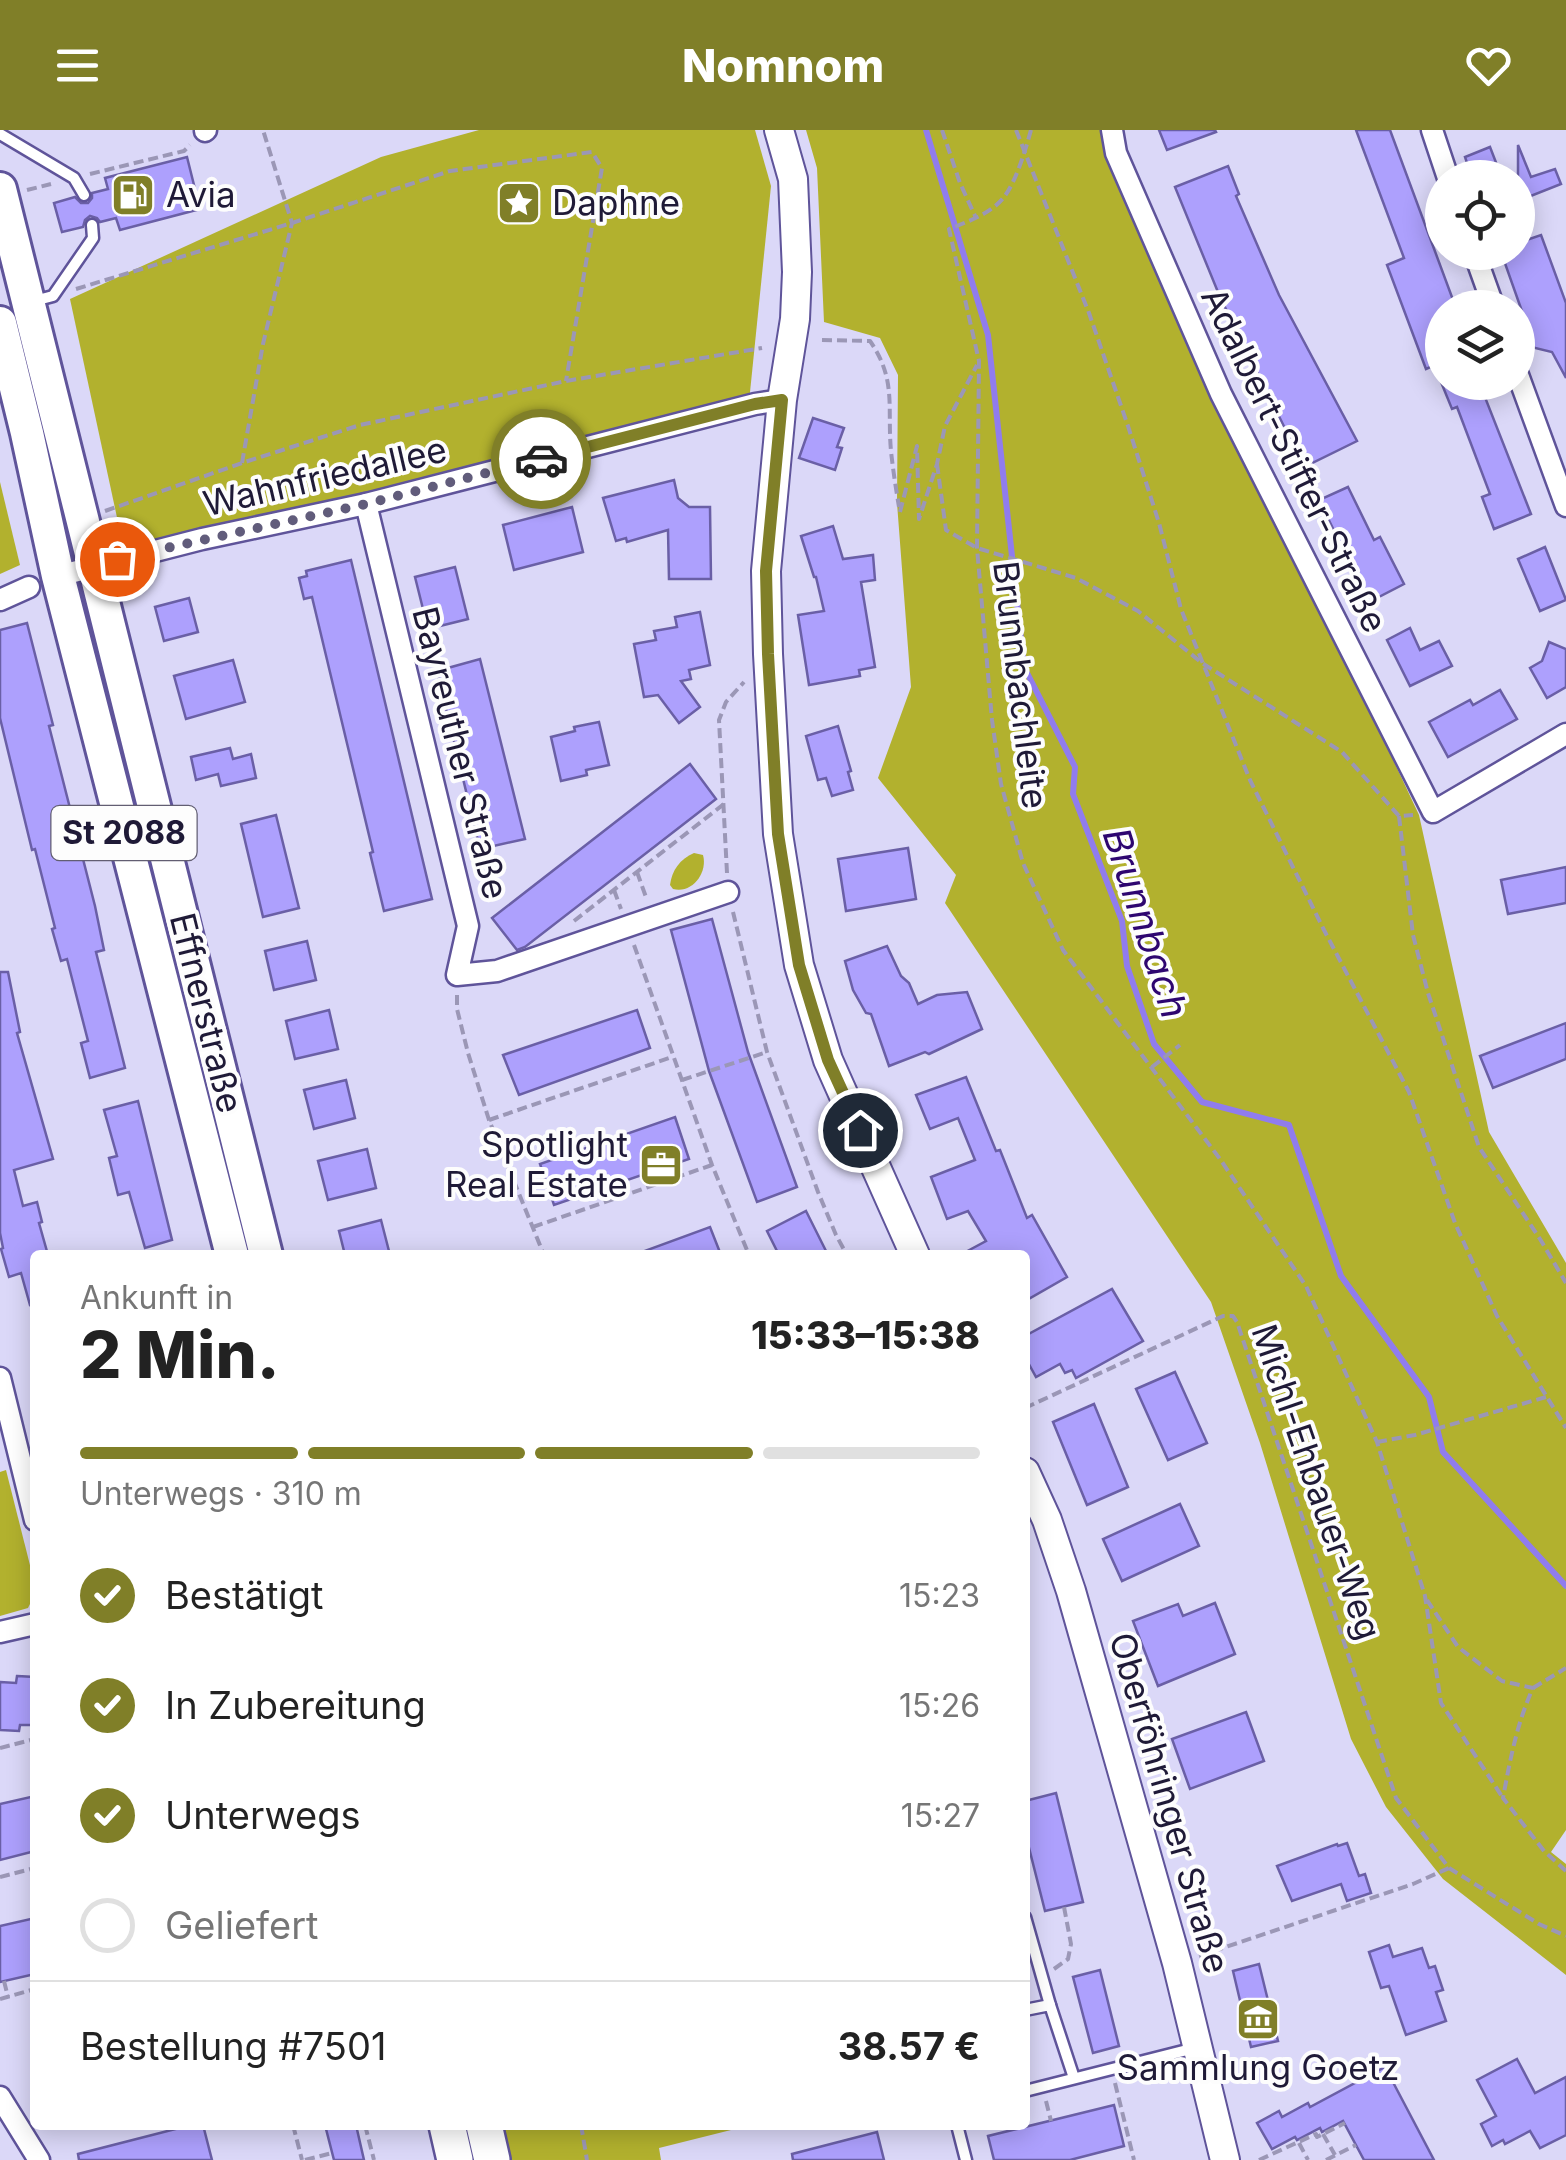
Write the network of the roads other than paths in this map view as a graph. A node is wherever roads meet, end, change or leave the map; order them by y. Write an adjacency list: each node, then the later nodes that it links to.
1 (778, 130): 12 (main road)
2 (1112, 130): 19 (street, Adalbert-Stifter-Straße)
3 (1432, 130): 5 (street)
4 (0, 134): 7 (lane)
5 (1442, 160)
6 (13, 189): 9 (main road, Effnerstraße)
7 (84, 195)
8 (92, 225): 9 (lane)
9 (41, 299): 16 (main road, Effnerstraße)
10 (0, 323): 11 (main road, Effnerstraße / St 2088)
11 (6, 377): 17 (main road, Effnerstraße / St 2088)
12 (782, 400): 14 (street, Wahnfriedallee); 23 (main road)
13 (1527, 400): 15 (street)
14 (366, 504): 16 (street, Wahnfriedallee); 20 (street, Bayreuther Straße)
15 (1566, 506)
16 (93, 566): 17 (street, Wahnfriedallee); 22 (main road, Effnerstraße)
17 (44, 582): 18 (street, Wahnfriedallee); 21 (main road, Effnerstraße / St 2088)
18 (0, 600)
19 (1566, 734)
20 (728, 892)
21 (231, 1250)
22 (265, 1250)
23 (913, 1250)
24 (0, 1378): 26 (street)
25 (1030, 1483): 32 (main road, Oberföhringer Straße)
26 (30, 1500)
27 (30, 1625): 28 (street)
28 (0, 1632)
29 (1030, 1935): 30 (lane)
30 (1050, 2005): 31 (lane); 33 (lane)
31 (1030, 2009)
32 (1196, 2048): 33 (lane); 43 (main road, Oberföhringer Straße)
33 (1074, 2078): 34 (lane)
34 (1030, 2090)
35 (0, 2097): 40 (street)
36 (448, 2130): 41 (highway)
37 (485, 2130): 42 (highway)
38 (958, 2130): 39 (lane)
39 (963, 2159)
40 (39, 2160)
41 (456, 2160)
42 (492, 2160)
43 (1225, 2160)

